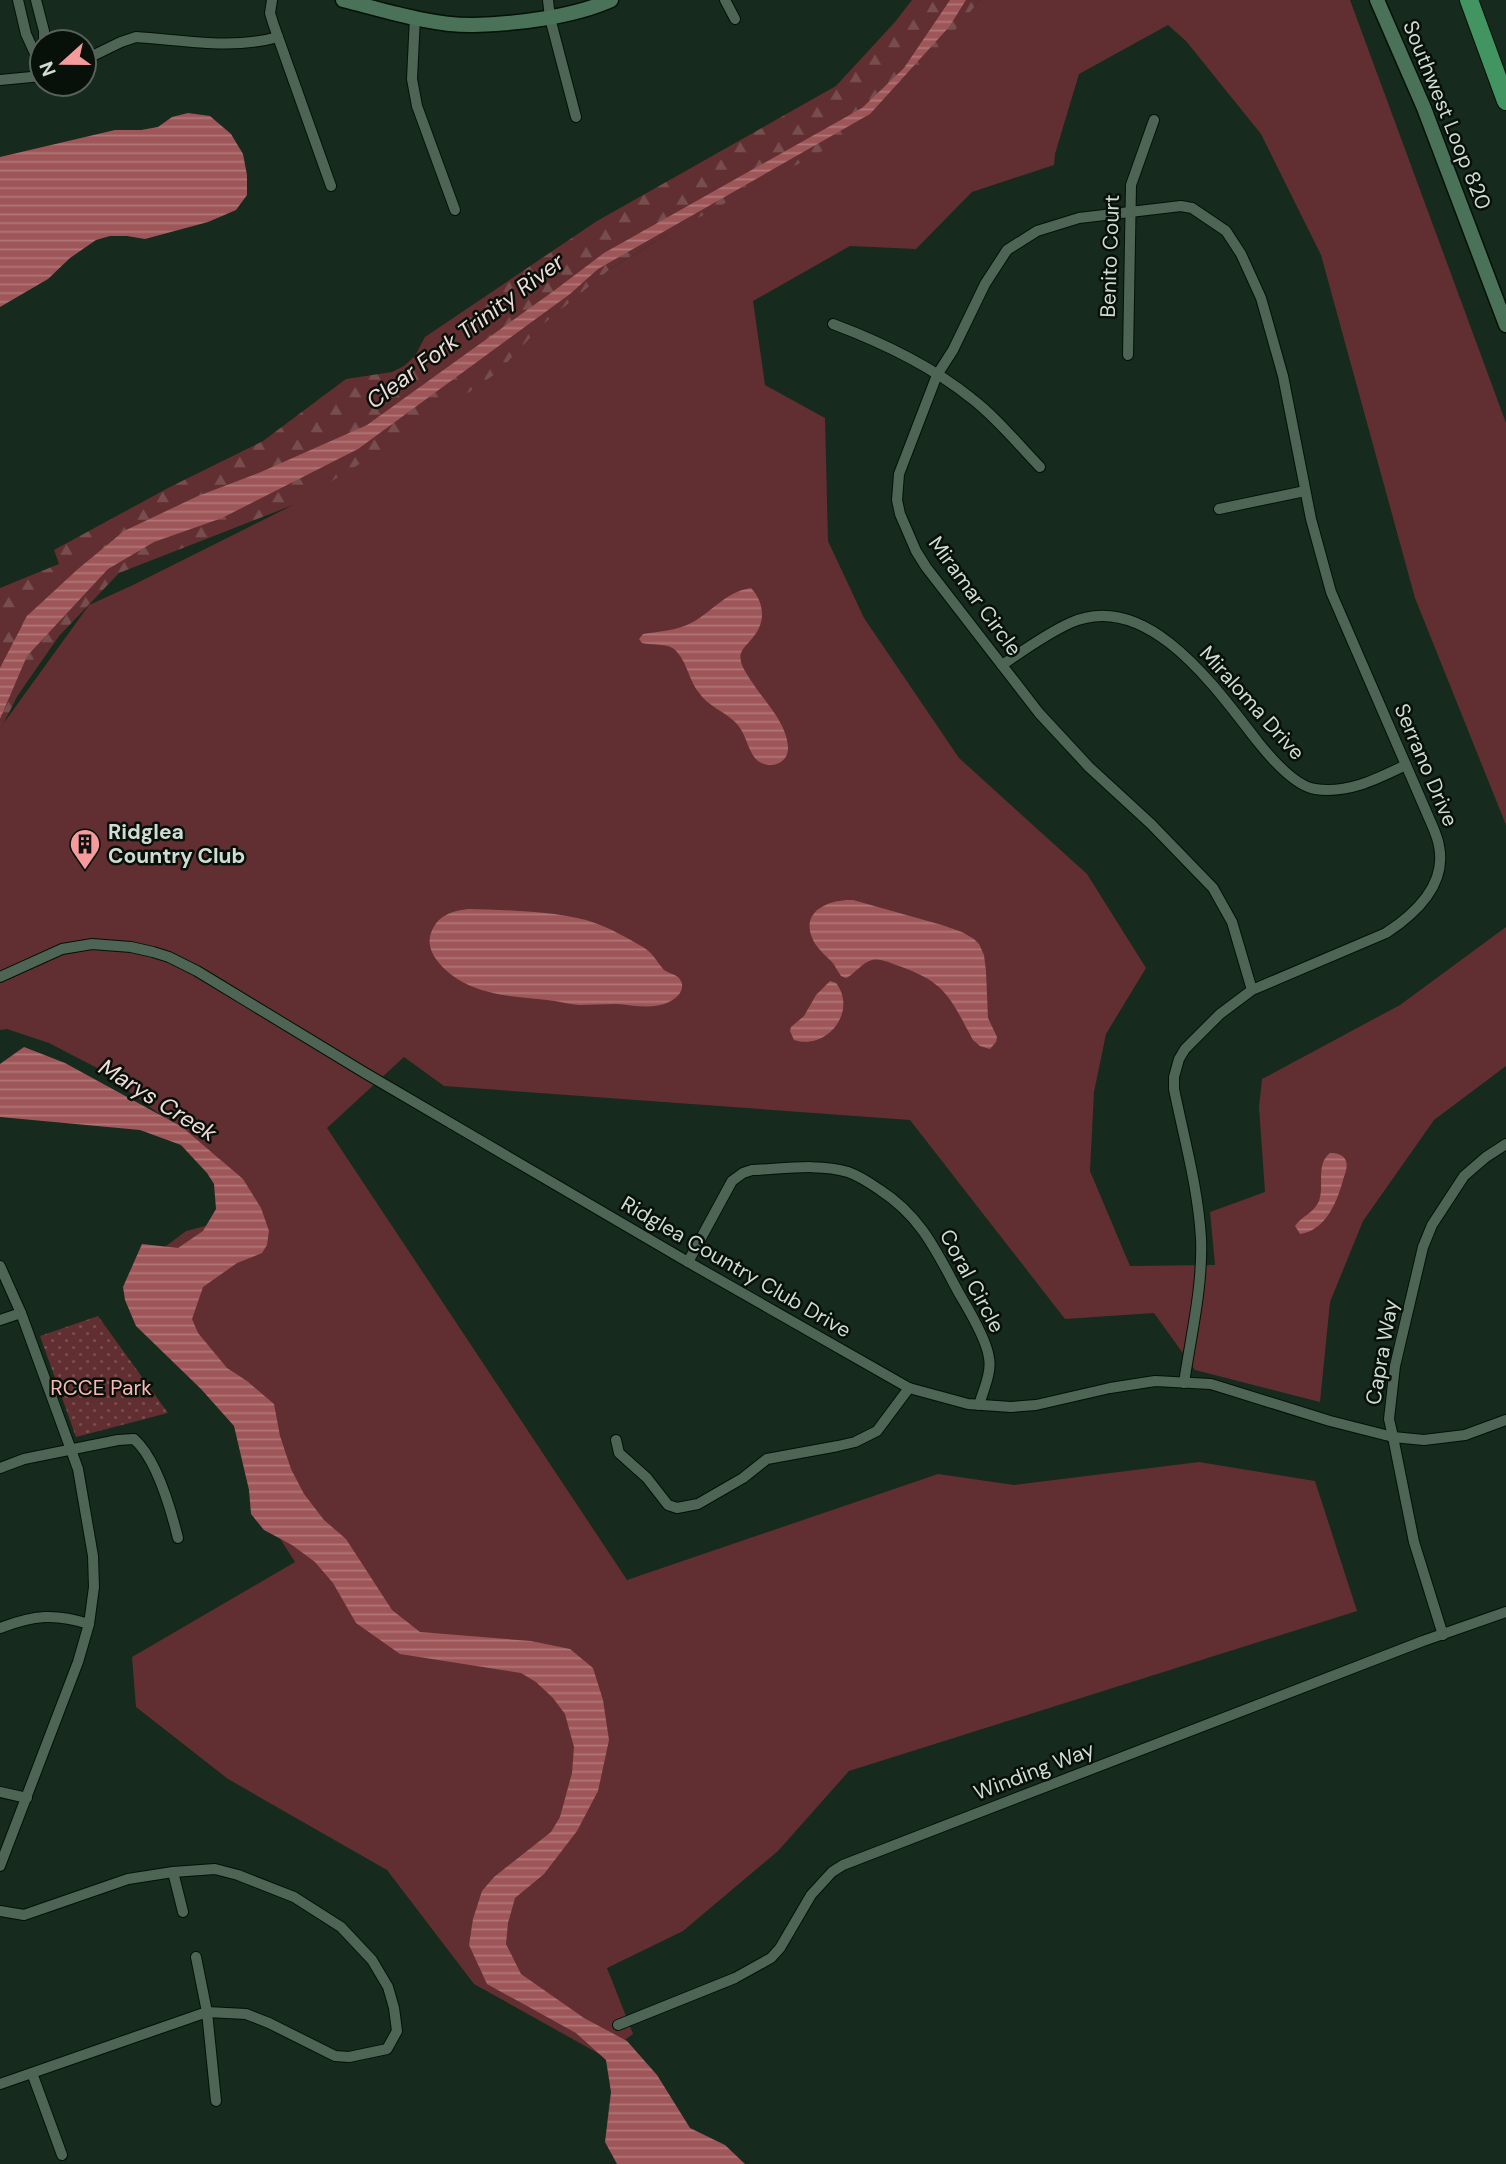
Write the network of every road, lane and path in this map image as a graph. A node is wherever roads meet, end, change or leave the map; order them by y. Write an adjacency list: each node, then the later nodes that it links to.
1 (18, 0): 15 (street)
2 (36, 0): 13 (street)
3 (272, 0): 14 (street)
4 (343, 0): 10 (street)
5 (548, 0): 11 (street)
6 (611, 0): 11 (street)
7 (725, 0): 12 (street)
8 (1377, 0): 26 (street, Southwest Loop 820)
9 (1469, 0): 19 (highway)
10 (415, 17): 11 (street); 23 (street)
11 (550, 18): 20 (street)
12 (735, 19)
13 (43, 28)
14 (278, 37): 16 (street); 22 (street)
15 (28, 38)
16 (98, 53)
17 (28, 77): 18 (street)
18 (0, 80)
19 (1506, 101)
20 (576, 117)
21 (1154, 120): 24 (street, Benito Court)
22 (331, 186)
23 (455, 210)
24 (1130, 212): 27 (street, Benito Court); 28 (street, Miramar Circle); 30 (street, Serrano Drive)
25 (833, 324): 28 (street)
26 (1506, 325)
27 (1128, 355)
28 (937, 375): 29 (street); 32 (street, Miramar Circle)
29 (1040, 467)
30 (1305, 491): 31 (street); 33 (street, Serrano Drive)
31 (1219, 509)
32 (1002, 665): 33 (street, Miraloma Drive); 35 (street, Miramar Circle)
33 (1406, 765): 35 (street, Serrano Drive)
34 (0, 976): 37 (street, Ridglea Country Club Drive)
35 (1252, 990): 41 (street, Serrano Drive)
36 (1506, 1144): 45 (street, Capra Way)
37 (688, 1262): 42 (street, Ridglea Country Club Drive); 43 (street, Coral Circle)
38 (0, 1266): 39 (street)
39 (21, 1313): 40 (street); 47 (street)
40 (0, 1320)
41 (1184, 1383): 43 (street, Ridglea Country Club Drive); 45 (street, Ridglea Country Club Drive)
42 (909, 1388): 43 (street, Ridglea Country Club Drive); 46 (street)
43 (979, 1405)
44 (1506, 1420): 45 (street, Ridglea Country Club Drive)
45 (1393, 1437): 53 (street, Capra Way)
46 (615, 1440)
47 (71, 1449): 48 (street); 49 (street); 51 (street)
48 (0, 1468)
49 (178, 1538)
50 (1506, 1612): 53 (street, Winding Way)
51 (89, 1624): 52 (street); 55 (street)
52 (0, 1628)
53 (1443, 1635): 62 (street, Winding Way)
54 (0, 1792): 55 (street)
55 (27, 1798): 56 (street)
56 (0, 1866)
57 (173, 1872): 58 (street); 59 (street); 61 (street)
58 (0, 1911)
59 (183, 1912)
60 (196, 1957): 61 (street)
61 (207, 2012): 63 (street); 65 (street)
62 (618, 2025)
63 (32, 2073): 64 (street); 66 (street)
64 (0, 2084)
65 (216, 2101)
66 (62, 2155)

